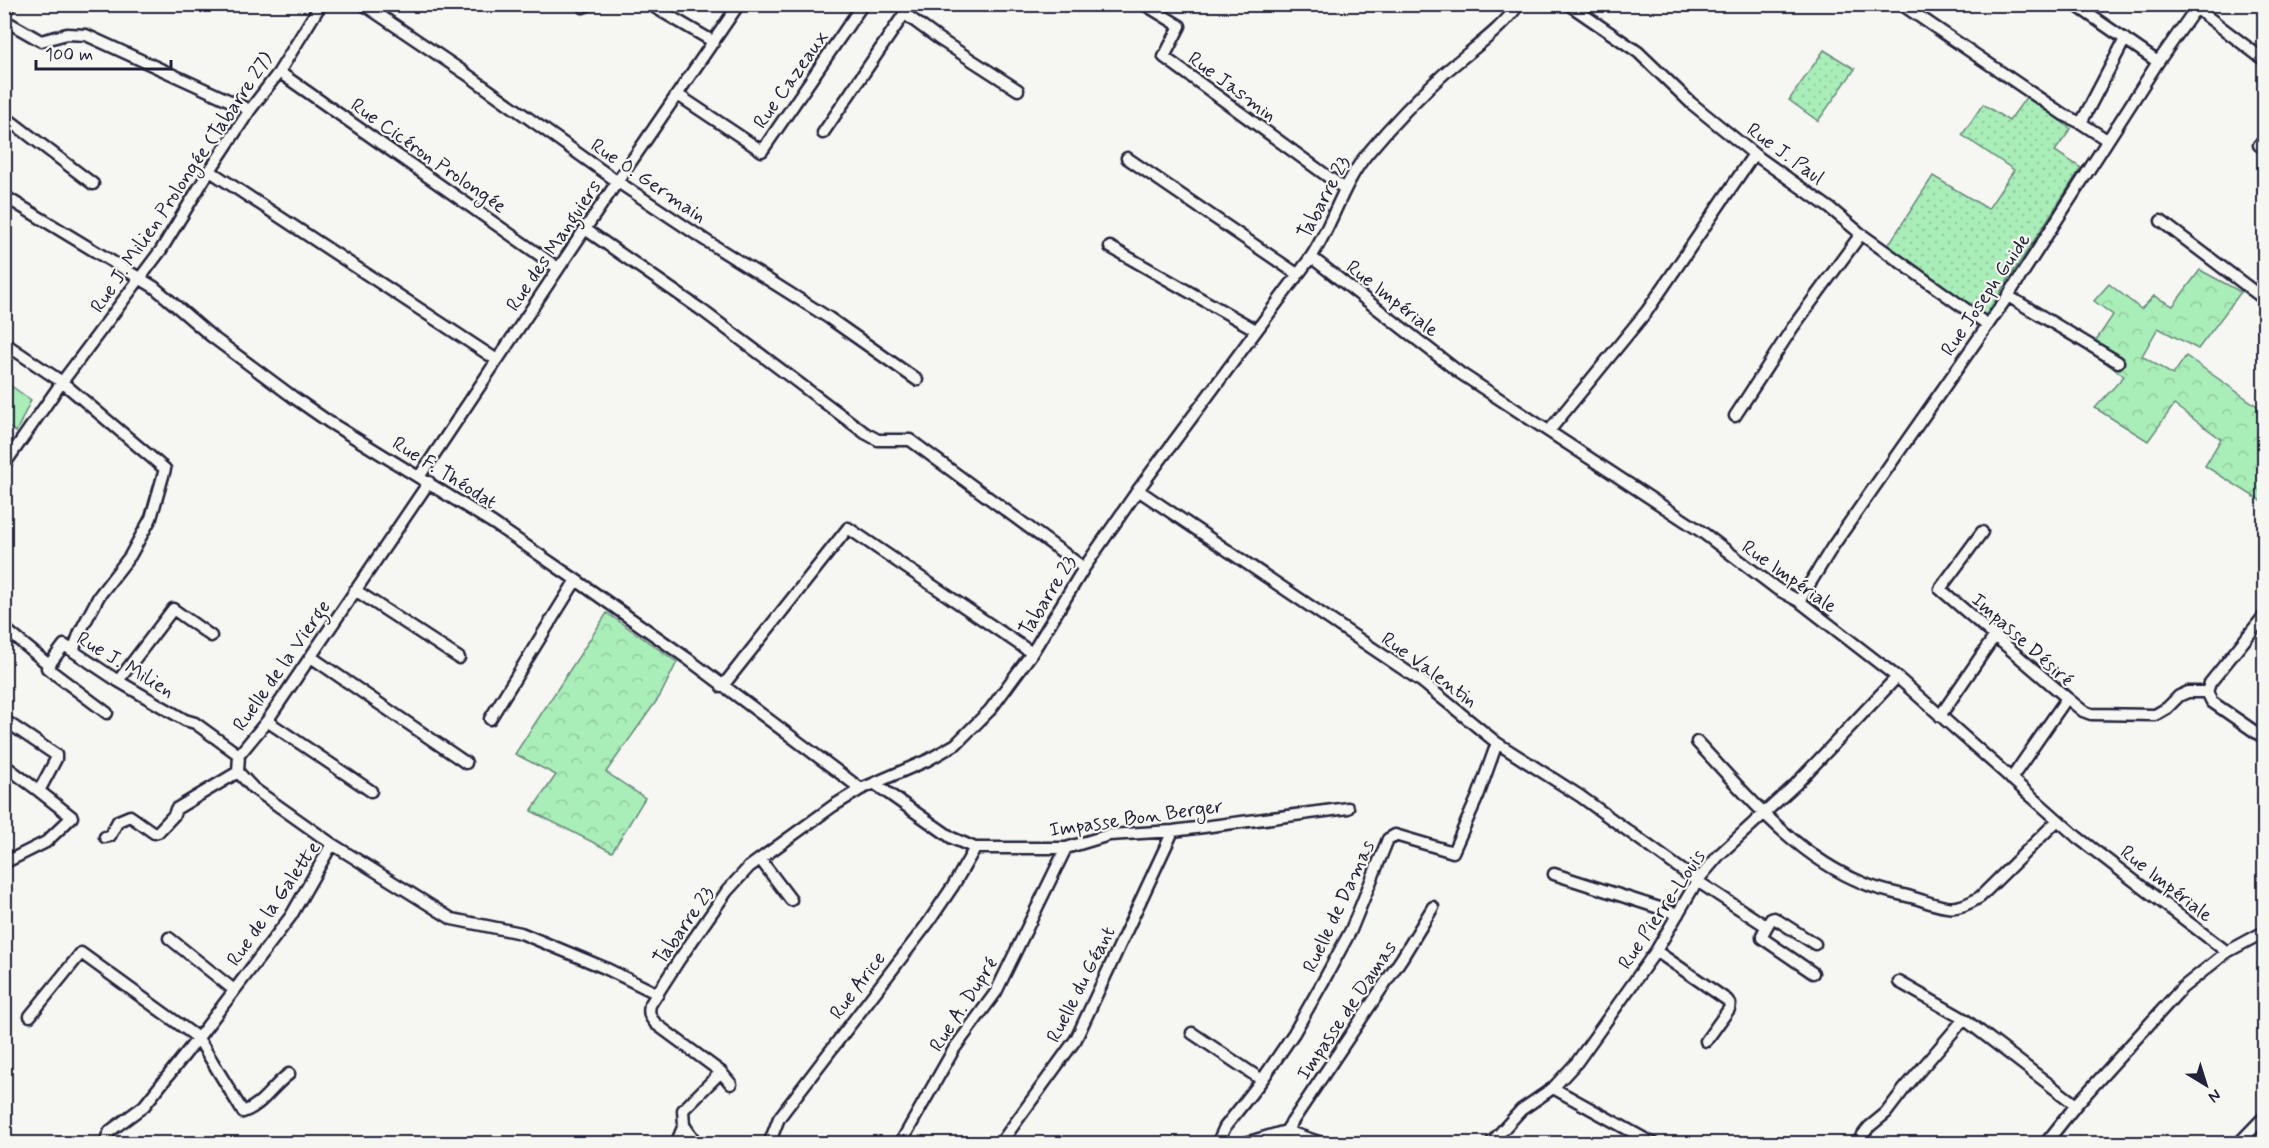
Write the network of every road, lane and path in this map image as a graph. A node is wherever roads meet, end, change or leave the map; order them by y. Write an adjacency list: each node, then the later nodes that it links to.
1 (9, 4): 14 (main road)
2 (321, 4): 20 (street, Rue J. Milien Prolongée (Tabarre 27))
3 (363, 4): 31 (street, Rue O. Germain)
4 (649, 4): 17 (street)
5 (739, 4): 17 (street, Rue des Manguiers)
6 (863, 4): 22 (street, Rue Cazeaux)
7 (1144, 4): 33 (street, Rue Jasmin)
8 (1519, 4): 33 (street, Tabarre 23)
9 (1568, 4): 28 (street, Rue J. Paul)
10 (1901, 4): 25 (street)
11 (2074, 4): 16 (street)
12 (2197, 6): 18 (street); 19 (street, Rue Joseph Guide)
13 (908, 9): 21 (street); 26 (street)
14 (4, 10)
15 (4, 20): 23 (street)
16 (2125, 39): 19 (street); 25 (street)
17 (714, 42): 22 (street, Rue des Manguiers)
18 (2265, 60)
19 (2158, 62): 27 (street, Rue Joseph Guide)
20 (279, 72): 23 (street, Rue J. Milien Prolongée (Tabarre 27)); 40 (street, Rue Cicéron Prolongée)
21 (1018, 90)
22 (678, 95): 31 (street, Rue des Manguiers)
23 (250, 110): 30 (street, Rue J. Milien Prolongée (Tabarre 27))
24 (4, 116): 32 (street)
25 (2081, 123): 27 (street)
26 (823, 133)
27 (2107, 141): 43 (street, Rue Joseph Guide)
28 (1754, 154): 37 (street, Rue J. Paul); 53 (street)
29 (1127, 158): 41 (street)
30 (210, 171): 42 (street, Rue J. Milien Prolongée (Tabarre 27)); 48 (street)
31 (618, 182): 36 (street, Rue des Manguiers); 50 (street, Rue O. Germain)
32 (93, 184)
33 (1345, 189): 39 (street, Tabarre 23)
34 (4, 195): 42 (street, Rue F. Théodat)
35 (2161, 221): 44 (street)
36 (585, 229): 40 (street, Rue des Manguiers); 59 (street)
37 (1861, 234): 45 (street, Rue J. Paul); 52 (street)
38 (1110, 247): 46 (street)
39 (1311, 257): 41 (street, Tabarre 23); 53 (street, Rue Impériale)
40 (558, 268): 48 (street, Rue des Manguiers)
41 (1297, 274): 46 (street, Tabarre 23)
42 (141, 278): 51 (street, Rue J. Milien Prolongée (Tabarre 27)); 55 (street, Rue F. Théodat)
43 (2008, 296): 45 (street, Rue Joseph Guide); 49 (street)
44 (2265, 299)
45 (1988, 325): 62 (street, Rue Joseph Guide)
46 (1256, 330): 57 (street, Tabarre 23)
47 (4, 343): 51 (street)
48 (497, 360): 55 (street, Rue des Manguiers)
49 (2118, 362)
50 (917, 380)
51 (62, 382): 54 (street, Rue J. Milien Prolongée (Tabarre 27)); 67 (street)
52 (1735, 416)
53 (1549, 431): 62 (street, Rue Impériale)
54 (4, 465)
55 (419, 477): 56 (street, Rue F. Théodat)
56 (429, 482): 60 (street, Rue F. Théodat); 61 (street, Ruelle de la Vierge)
57 (1138, 490): 59 (street, Tabarre 23); 84 (street, Rue Valentin)
58 (1983, 532): 66 (street, Impasse Désiré)
59 (1084, 568): 68 (street, Tabarre 23)
60 (576, 580): 74 (street, Rue F. Théodat); 79 (street)
61 (355, 590): 69 (street, Ruelle de la Vierge); 70 (street)
62 (1799, 602): 72 (street, Rue Impériale)
63 (2265, 616): 75 (street)
64 (4, 628): 71 (street)
65 (211, 636): 73 (street)
66 (1994, 637): 76 (street, Impasse Désiré); 78 (street)
67 (73, 651): 71 (street, Rue J. Milien); 73 (street, Rue J. Milien)
68 (1032, 653): 74 (street); 90 (street, Tabarre 23)
69 (311, 657): 81 (street, Ruelle de la Vierge); 86 (street)
70 (459, 658)
71 (49, 665): 77 (street)
72 (1897, 677): 78 (street, Rue Impériale); 95 (street, Rue Pierre-Louis)
73 (118, 681): 85 (street, Rue J. Milien)
74 (722, 687): 91 (street, Rue F. Théodat)
75 (2207, 692): 76 (street); 82 (street)
76 (2067, 698): 89 (street, Impasse Désiré)
77 (107, 712)
78 (1940, 716): 89 (street, Rue Impériale)
79 (490, 719)
80 (4, 720): 92 (street)
81 (267, 721): 85 (street, Ruelle de la Vierge); 93 (street)
82 (2265, 738)
83 (1697, 742): 95 (street)
84 (1497, 743): 105 (street, Rue Valentin); 126 (street, Ruelle de Damas)
85 (239, 755): 88 (street, Ruelle de la Vierge)
86 (466, 763)
87 (4, 765): 92 (street)
88 (238, 772): 98 (street); 99 (street)
89 (2012, 779): 96 (street, Rue Impériale)
90 (874, 784): 91 (street, Tabarre 23); 100 (street, Impasse Bon Berger)
91 (861, 789): 102 (street, Tabarre 23)
92 (39, 791): 103 (street)
93 (371, 791)
94 (1348, 808): 97 (street, Impasse Bon Berger)
95 (1764, 813): 96 (street); 105 (street, Rue Pierre-Louis)
96 (2058, 820): 114 (street, Rue Impériale)
97 (1173, 831): 101 (street, Impasse Bon Berger); 138 (street, Ruelle du Géant)
98 (105, 837)
99 (332, 844): 117 (street, Rue de la Galette); 118 (street, Rue de la Galette)
100 (975, 848): 101 (street, Impasse Bon Berger); 136 (street, Rue Arice)
101 (1066, 848): 137 (street, Rue A. Dupré)
102 (760, 859): 106 (street); 118 (street, Tabarre 23)
103 (4, 863)
104 (1554, 874): 108 (street)
105 (1697, 881): 108 (street, Rue Pierre-Louis); 109 (street, Rue Valentin)
106 (791, 900)
107 (1434, 907): 132 (street, Impasse de Damas)
108 (1678, 914): 113 (street, Rue Pierre-Louis)
109 (1766, 927): 112 (street); 115 (street)
110 (2265, 932): 114 (street)
111 (169, 938): 117 (street)
112 (1815, 944)
113 (1656, 951): 123 (street); 128 (street, Rue Pierre-Louis)
114 (2227, 952): 129 (street)
115 (1813, 973)
116 (1899, 982): 120 (street)
117 (234, 990): 122 (street, Rue de la Galette)
118 (658, 994): 124 (street, Tabarre 23)
119 (30, 1016): 122 (street)
120 (1964, 1020): 129 (street); 144 (street)
121 (1192, 1033): 126 (street)
122 (198, 1038): 125 (street); 133 (street, Rue de la Galette)
123 (1706, 1041)
124 (721, 1072): 127 (street); 131 (street)
125 (289, 1074)
126 (1262, 1080): 139 (street, Ruelle de Damas)
127 (731, 1084)
128 (1553, 1088): 142 (street, Rue Pierre-Louis); 143 (street)
129 (2076, 1105): 145 (street)
130 (2265, 1117): 146 (street)
131 (684, 1125): 134 (street); 135 (street)
132 (1286, 1131): 140 (street); 141 (street)
133 (108, 1143)
134 (676, 1143)
135 (697, 1143)
136 (769, 1143)
137 (900, 1143)
138 (1000, 1143)
139 (1217, 1143)
140 (1242, 1143)
141 (1325, 1143)
142 (1490, 1143)
143 (1654, 1143)
144 (1856, 1143)
145 (2045, 1143)
146 (2238, 1143)

